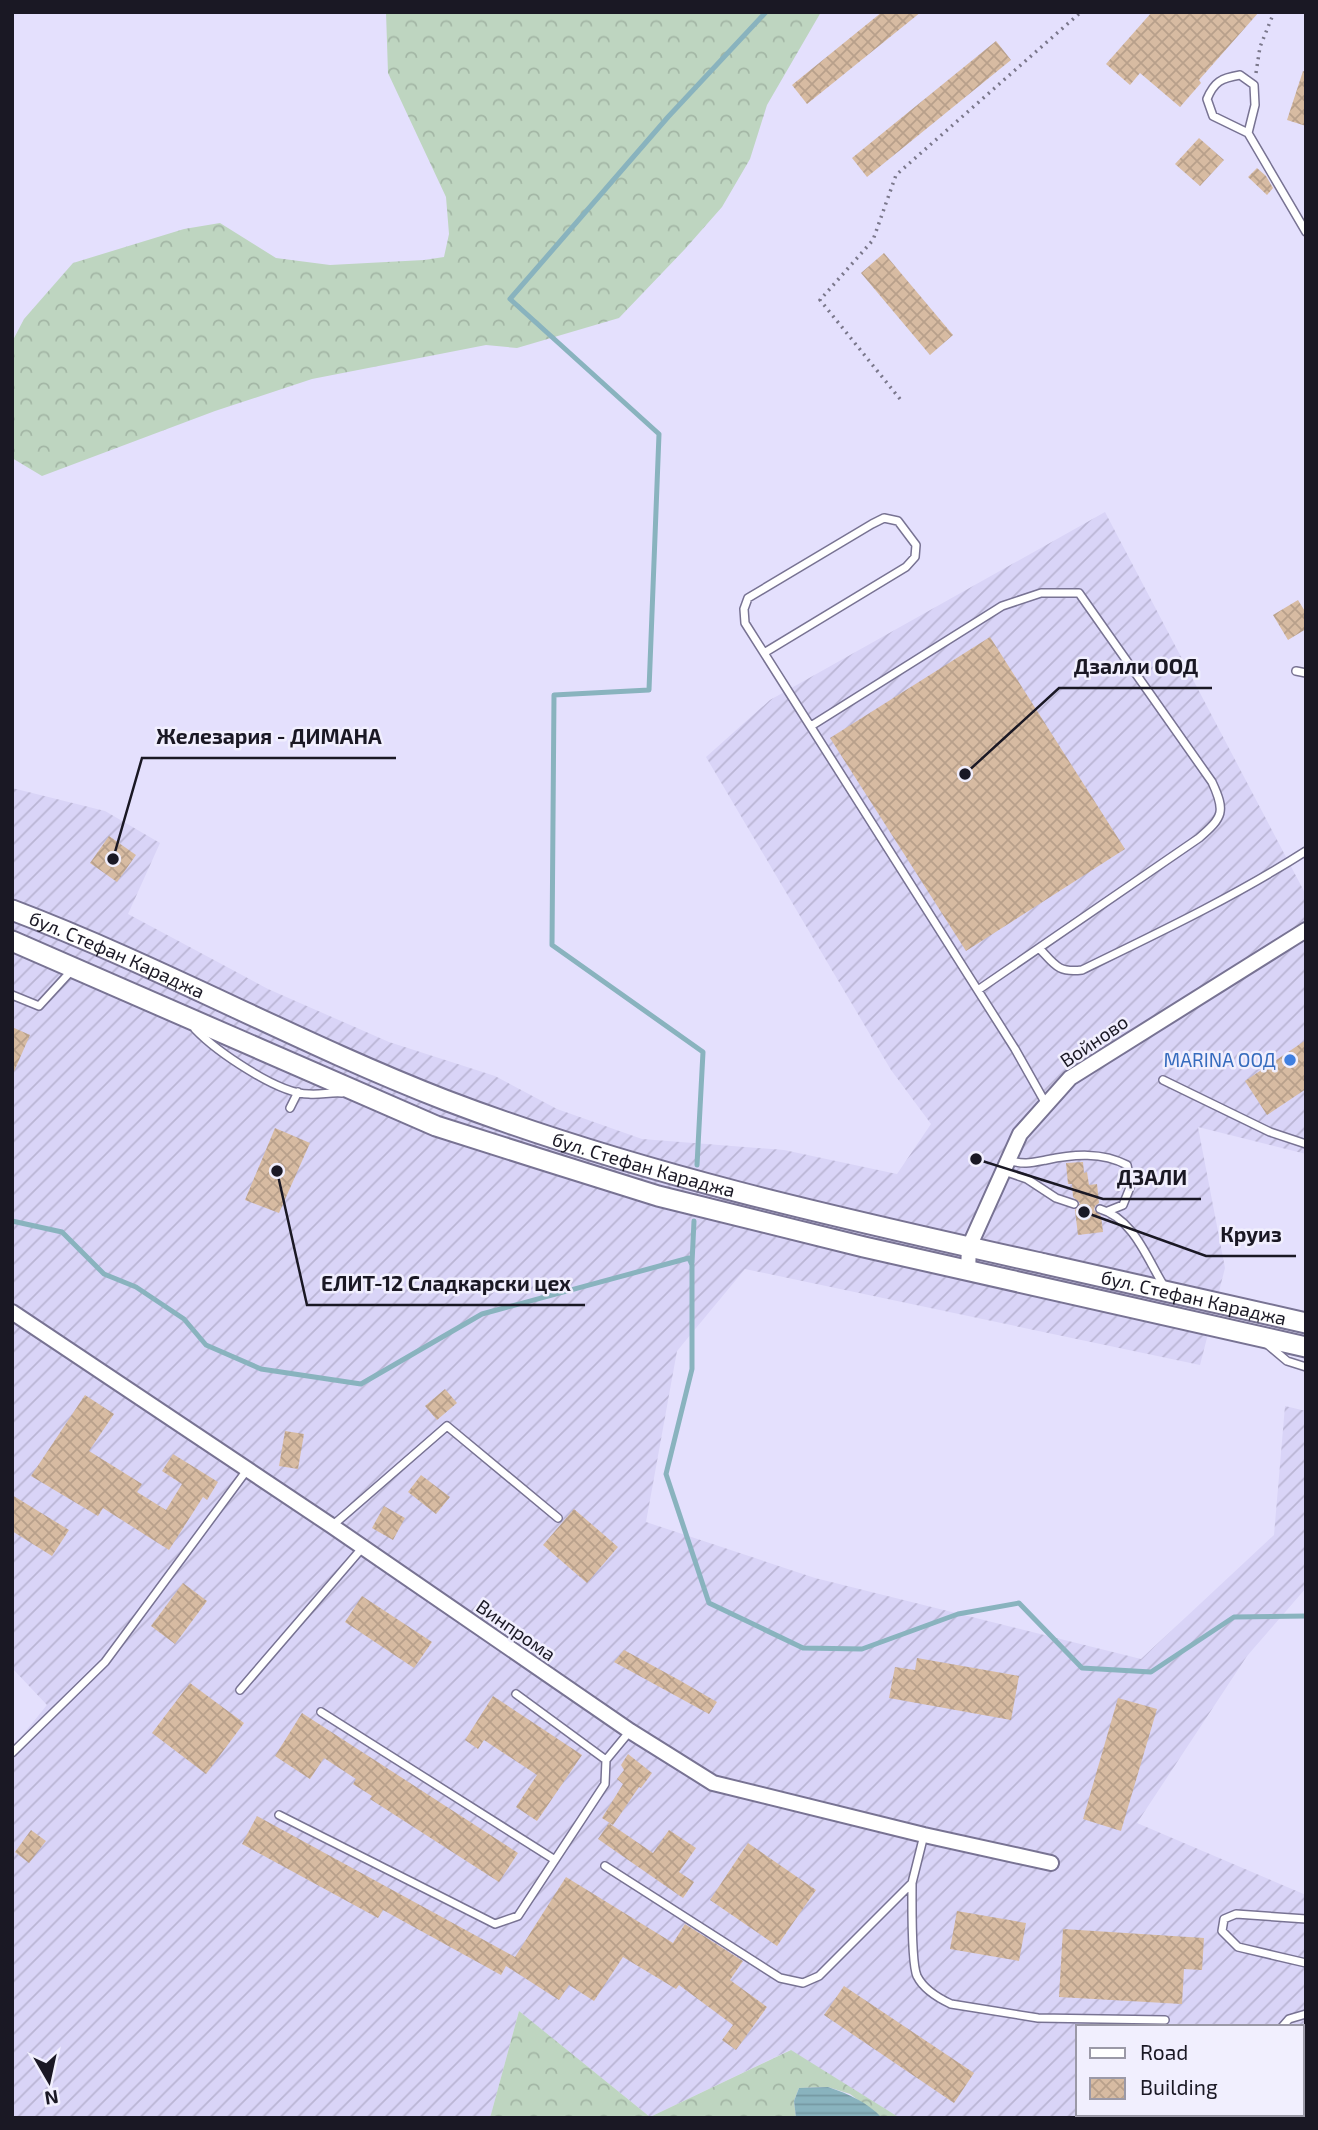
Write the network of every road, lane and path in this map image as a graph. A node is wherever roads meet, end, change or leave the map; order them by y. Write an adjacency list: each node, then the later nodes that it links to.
1 (1081, 12): 6 (path)
2 (1274, 12): 3 (path)
3 (1254, 85): 4 (lane); 4 (lane)
4 (1248, 132): 5 (lane)
5 (1306, 232)
6 (900, 399)
7 (764, 653): 7 (lane); 10 (lane)
8 (1296, 671): 9 (lane)
9 (1306, 673)
10 (811, 726): 15 (lane); 17 (lane)
11 (1306, 851): 15 (lane)
12 (12, 910): 28 (main road, бул. Стефан Караджа)
13 (1303, 934): 23 (street, Войново)
14 (12, 940): 16 (main road, бул. Стефан Караджа)
15 (1039, 948): 17 (lane)
16 (75, 967): 18 (lane); 19 (main road, бул. Стефан Караджа)
17 (978, 990): 23 (lane)
18 (12, 995)
19 (180, 1013): 21 (lane); 22 (main road, бул. Стефан Караджа)
20 (1163, 1080): 25 (lane)
21 (298, 1092): 22 (lane); 24 (lane)
22 (366, 1095): 29 (main road, бул. Стефан Караджа)
23 (1046, 1105): 26 (street, Войново)
24 (290, 1108)
25 (1306, 1144)
26 (1006, 1165): 27 (lane); 28 (street, Войново); 30 (lane)
27 (1074, 1204)
28 (970, 1247): 29 (street, Войново); 30 (main road, бул. Стефан Караджа)
29 (968, 1271): 33 (main road, бул. Стефан Караджа)
30 (1166, 1290): 32 (main road, бул. Стефан Караджа)
31 (12, 1312): 36 (street, Винпрома)
32 (1306, 1323)
33 (1260, 1337): 34 (main road, бул. Стефан Караджа); 35 (lane)
34 (1306, 1348)
35 (1306, 1367)
36 (247, 1469): 38 (street, Винпрома); 44 (lane)
37 (558, 1518): 38 (lane)
38 (332, 1526): 39 (street, Винпрома)
39 (363, 1547): 40 (lane); 43 (street, Винпрома)
40 (240, 1690)
41 (516, 1694): 45 (lane)
42 (321, 1712): 48 (lane)
43 (630, 1731): 45 (lane); 47 (street, Винпрома)
44 (12, 1753)
45 (606, 1760): 48 (lane)
46 (279, 1815): 48 (lane)
47 (924, 1835): 49 (street, Винпрома); 51 (lane)
48 (555, 1860)
49 (1051, 1863)
50 (605, 1866): 51 (lane)
51 (912, 1882): 55 (lane)
52 (1306, 1919): 53 (lane)
53 (1306, 1963)
54 (1306, 2014): 56 (lane)
55 (1165, 2020)
56 (1284, 2025)

